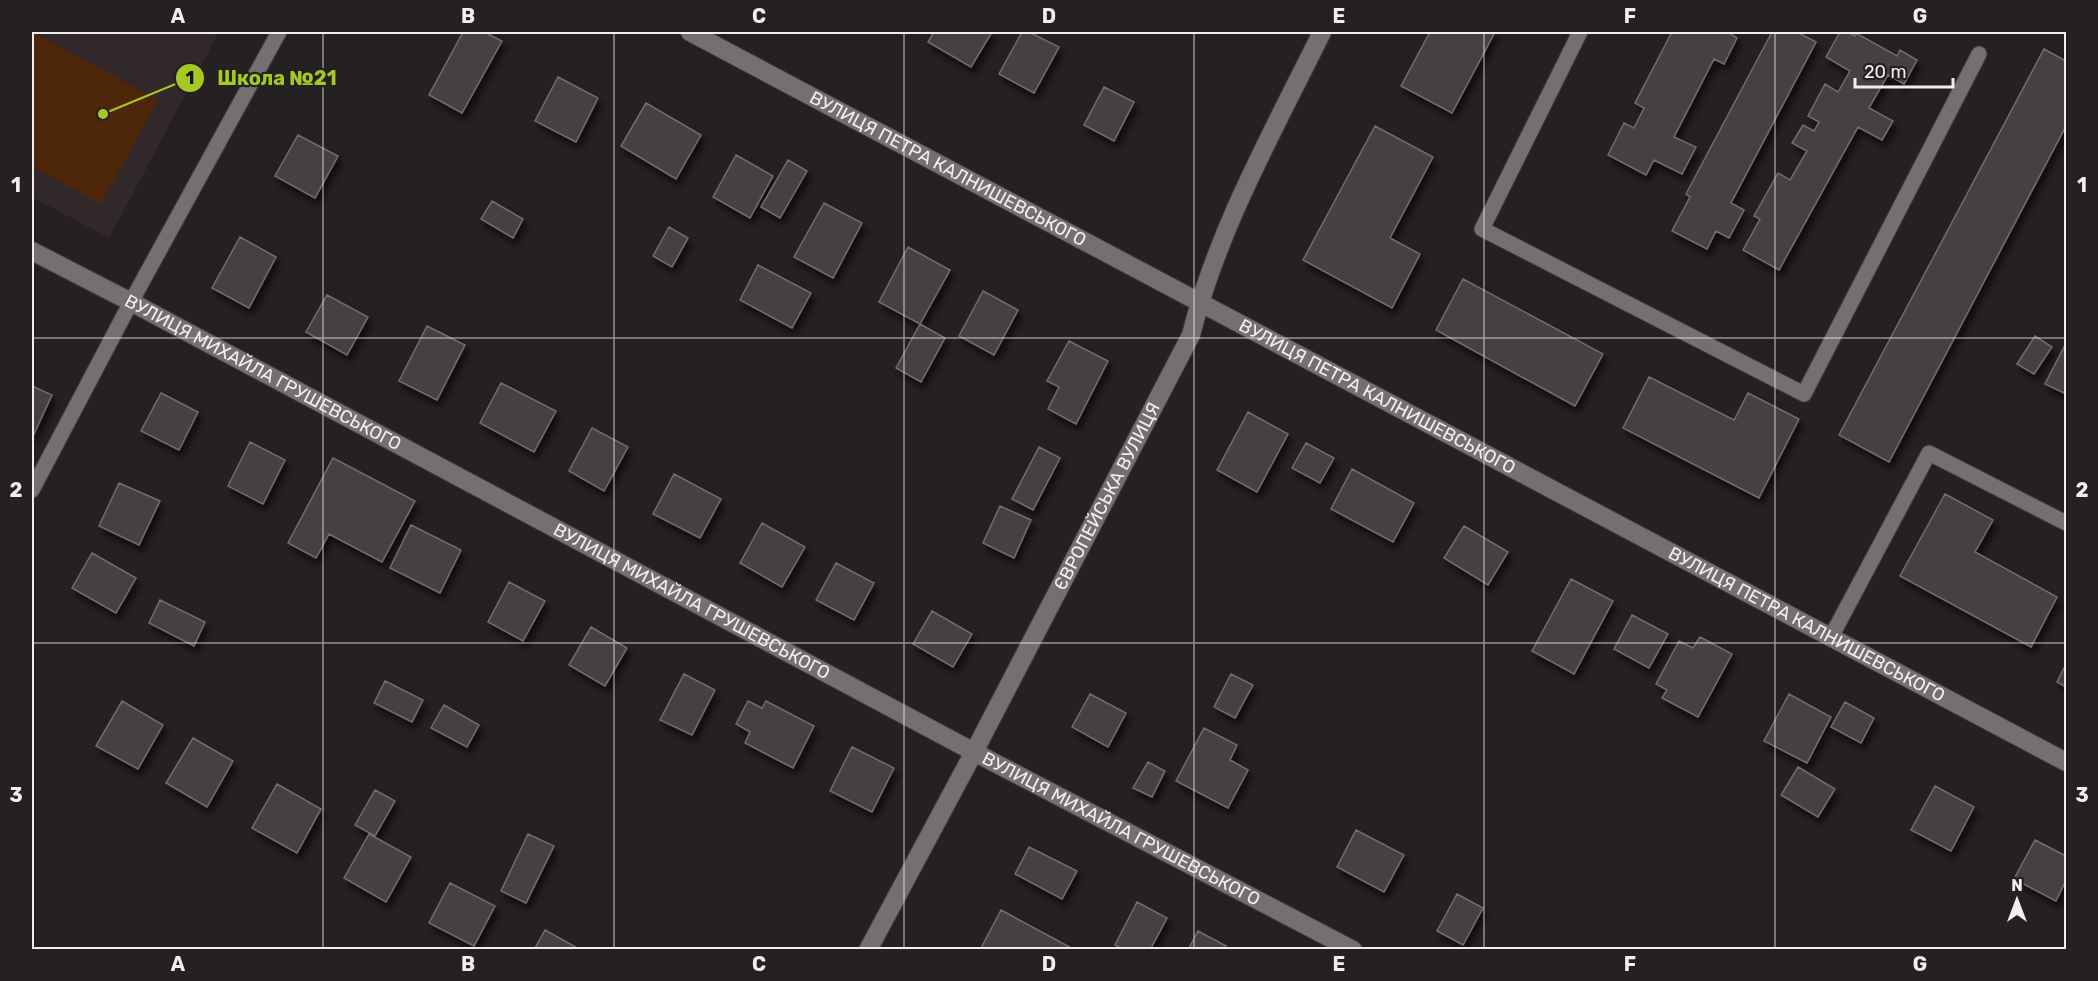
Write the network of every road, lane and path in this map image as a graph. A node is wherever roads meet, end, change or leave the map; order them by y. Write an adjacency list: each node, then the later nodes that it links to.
1 (279, 32): 7 (lane)
2 (690, 32): 8 (street, ВУЛИЦЯ ПЕТРА КАЛНИШЕВСЬКОГО)
3 (1322, 32): 8 (street, ЄВРОПЕЙСЬКА ВУЛИЦЯ)
4 (1580, 32): 5 (lane)
5 (1979, 54)
6 (32, 252): 7 (street, ВУЛИЦЯ МИХАЙЛА ГРУШЕВСЬКОГО)
7 (131, 302): 9 (lane); 12 (street, ВУЛИЦЯ МИХАЙЛА ГРУШЕВСЬКОГО)
8 (1200, 302): 11 (street, ВУЛИЦЯ ПЕТРА КАЛНИШЕВСЬКОГО); 12 (street, ЄВРОПЕЙСЬКА ВУЛИЦЯ)
9 (32, 490)
10 (2067, 523): 11 (lane)
11 (1831, 637): 13 (street, ВУЛИЦЯ ПЕТРА КАЛНИШЕВСЬКОГО)
12 (974, 752): 14 (street, ЄВРОПЕЙСЬКА ВУЛИЦЯ); 15 (street, ВУЛИЦЯ МИХАЙЛА ГРУШЕВСЬКОГО)
13 (2067, 762)
14 (868, 950)
15 (1353, 950)

